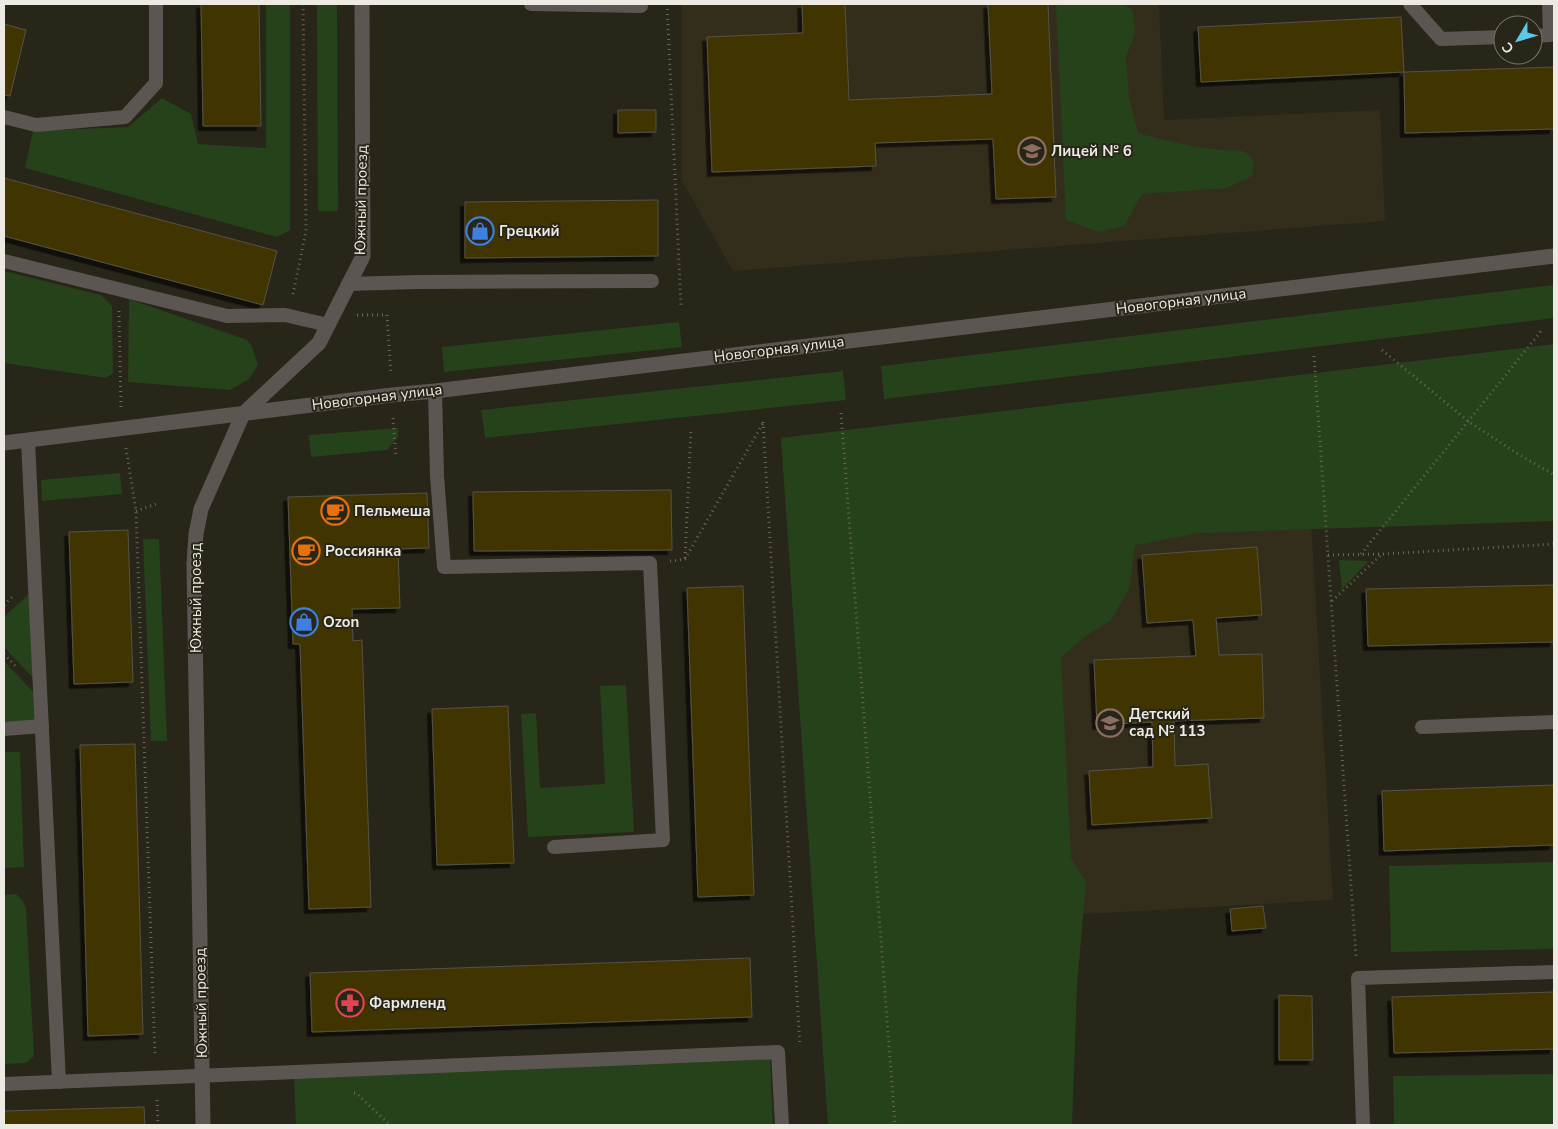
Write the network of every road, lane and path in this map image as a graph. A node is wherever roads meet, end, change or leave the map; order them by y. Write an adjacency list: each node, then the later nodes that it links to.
1 (156, 4): 11 (lane)
2 (303, 4): 17 (path)
3 (362, 4): 15 (street, Южный проезд)
4 (531, 4): 8 (lane)
5 (666, 4): 18 (path)
6 (1410, 4): 10 (lane)
7 (1549, 4): 9 (lane)
8 (641, 6)
9 (1543, 35)
10 (1493, 37)
11 (4, 117)
12 (1554, 256): 23 (street, Новогорная улица)
13 (4, 261): 16 (lane)
14 (652, 281): 15 (lane)
15 (348, 284): 19 (street, Южный проезд)
16 (119, 289): 19 (lane); 27 (path)
17 (293, 296)
18 (681, 306)
19 (328, 325): 25 (street, Южный проезд)
20 (1542, 330): 26 (path)
21 (1382, 350): 26 (path)
22 (1314, 356): 37 (path)
23 (435, 391): 25 (street, Новогорная улица); 39 (lane)
24 (841, 412): 58 (path)
25 (244, 414): 27 (street, Новогорная улица); 49 (street, Южный проезд)
26 (1468, 421): 31 (path); 35 (path)
27 (123, 428): 29 (street, Новогорная улица); 33 (path)
28 (691, 429): 38 (path)
29 (28, 441): 30 (street, Новогорная улица); 42 (lane)
30 (4, 443)
31 (1554, 474)
32 (156, 504): 33 (path)
33 (136, 511): 50 (path)
34 (1554, 544): 36 (path)
35 (1361, 554): 36 (path); 37 (path)
36 (1383, 554): 40 (path)
37 (1328, 555): 40 (path)
38 (685, 558): 39 (path); 48 (path)
39 (650, 563): 45 (lane)
40 (1332, 602): 47 (path)
41 (1554, 722): 43 (lane)
42 (42, 726): 44 (lane); 51 (lane)
43 (1422, 727)
44 (4, 729)
45 (554, 847)
46 (1554, 972): 47 (lane)
47 (1358, 978): 59 (lane)
48 (800, 1046)
49 (202, 1076): 50 (lane); 55 (street, Южный проезд); 57 (lane)
50 (156, 1078): 51 (lane); 54 (path)
51 (60, 1082): 52 (lane)
52 (4, 1084)
53 (347, 1094): 56 (path)
54 (158, 1125)
55 (203, 1125)
56 (390, 1125)
57 (782, 1125)
58 (895, 1125)
59 (1363, 1125)

